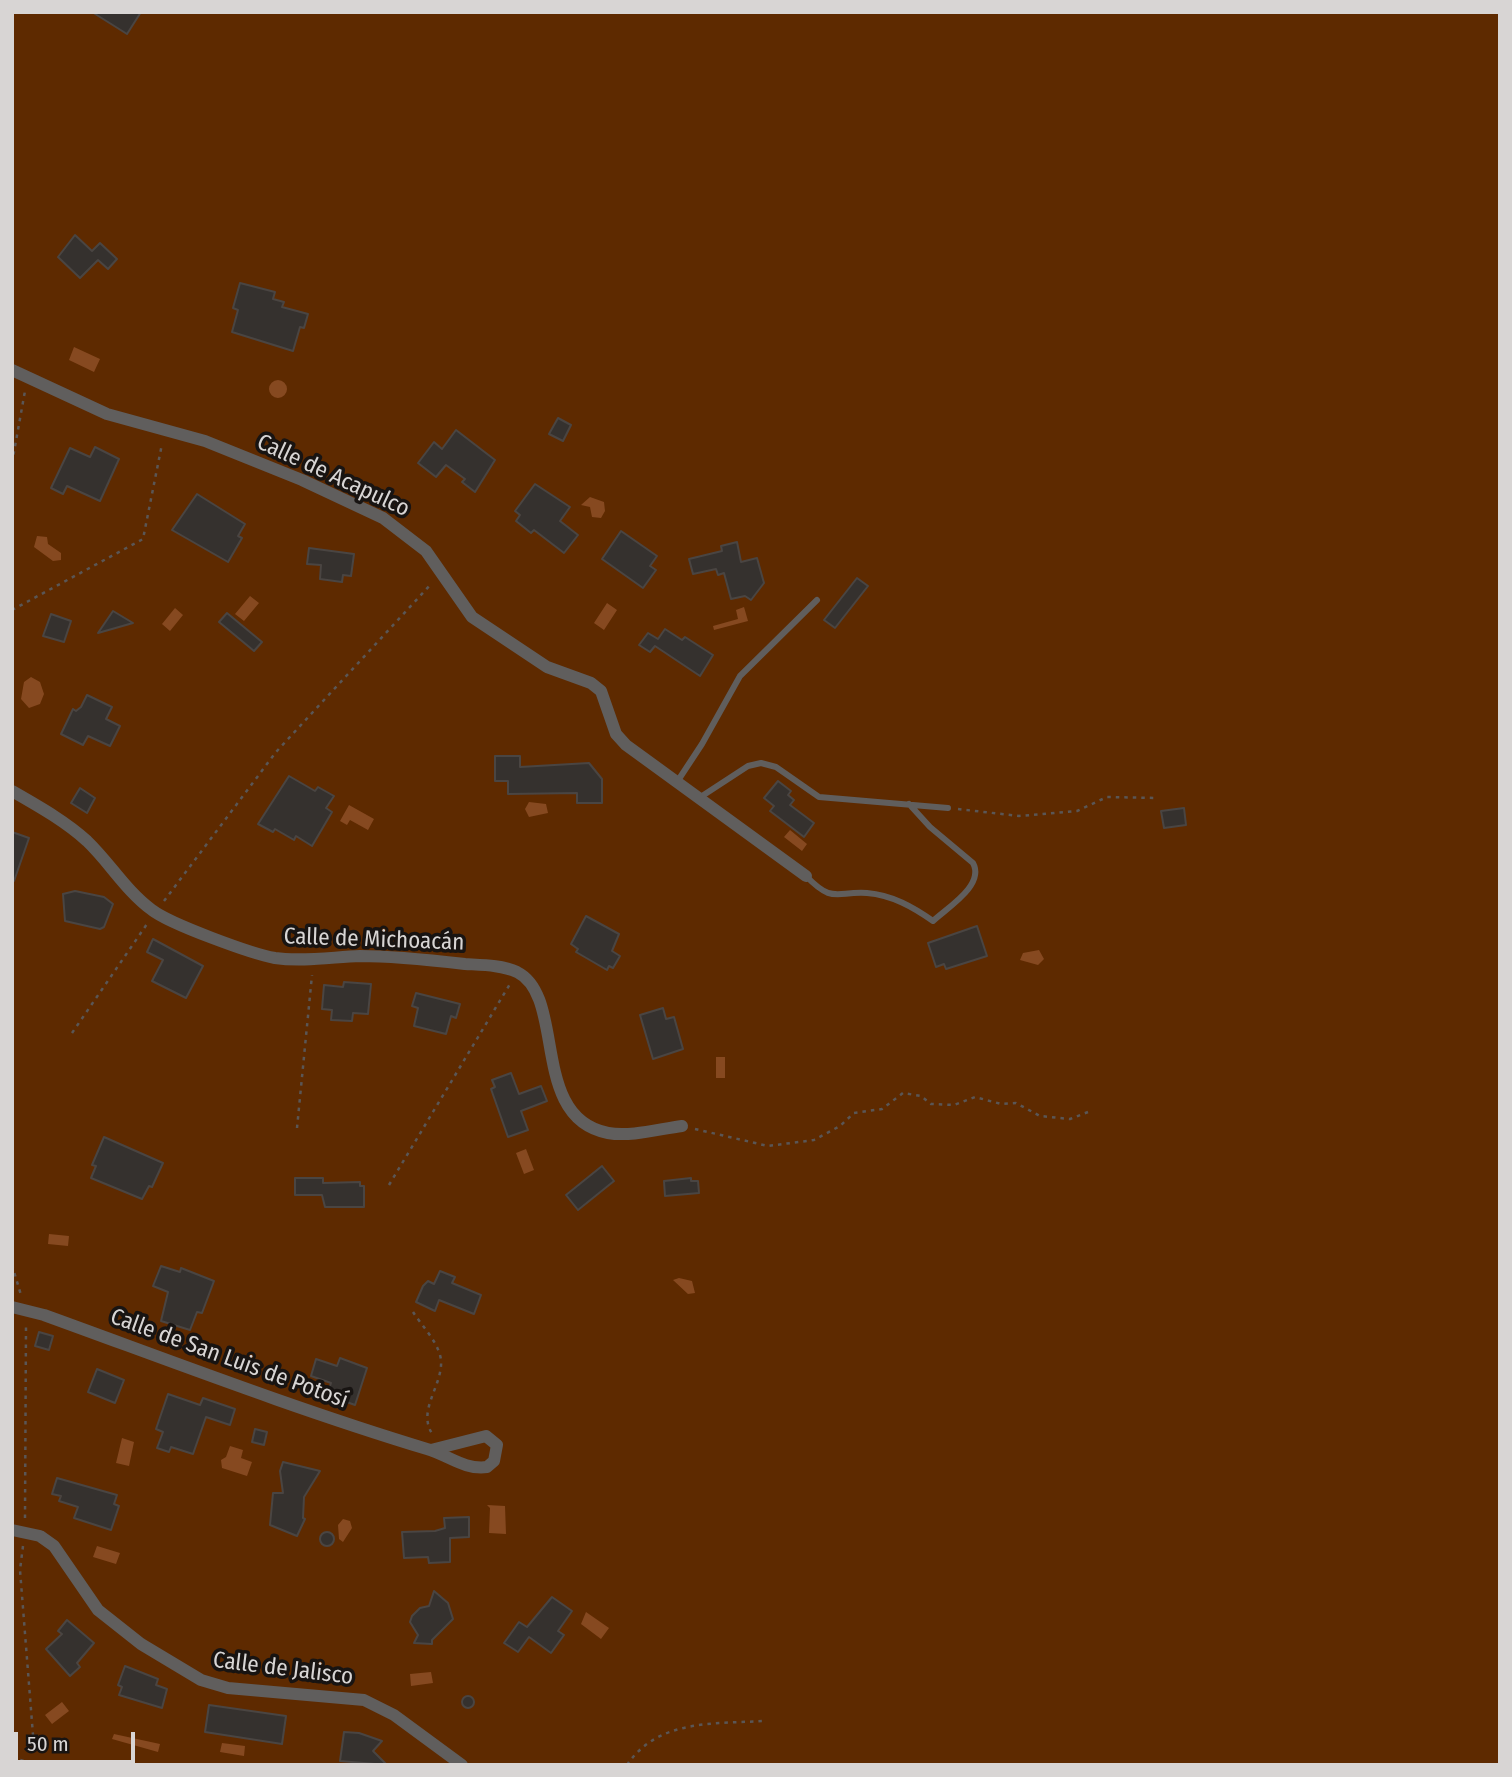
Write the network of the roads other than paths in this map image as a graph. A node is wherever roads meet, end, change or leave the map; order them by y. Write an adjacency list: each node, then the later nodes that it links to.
1 (12, 370): 3 (street, Calle de Acapulco)
2 (817, 600): 3 (lane)
3 (677, 782): 5 (street, Calle de Acapulco)
4 (12, 791): 9 (street, Calle de Michoacán)
5 (699, 798): 6 (lane); 8 (street, Calle de Acapulco)
6 (909, 804): 7 (lane); 8 (lane)
7 (948, 808)
8 (806, 876)
9 (682, 1125)
10 (12, 1307): 11 (street, Calle de San Luis de Potosí)
11 (431, 1450): 11 (street, Calle de San Luis de Potosí)
12 (18, 1531): 13 (street, Calle de Jalisco)
13 (461, 1765)

